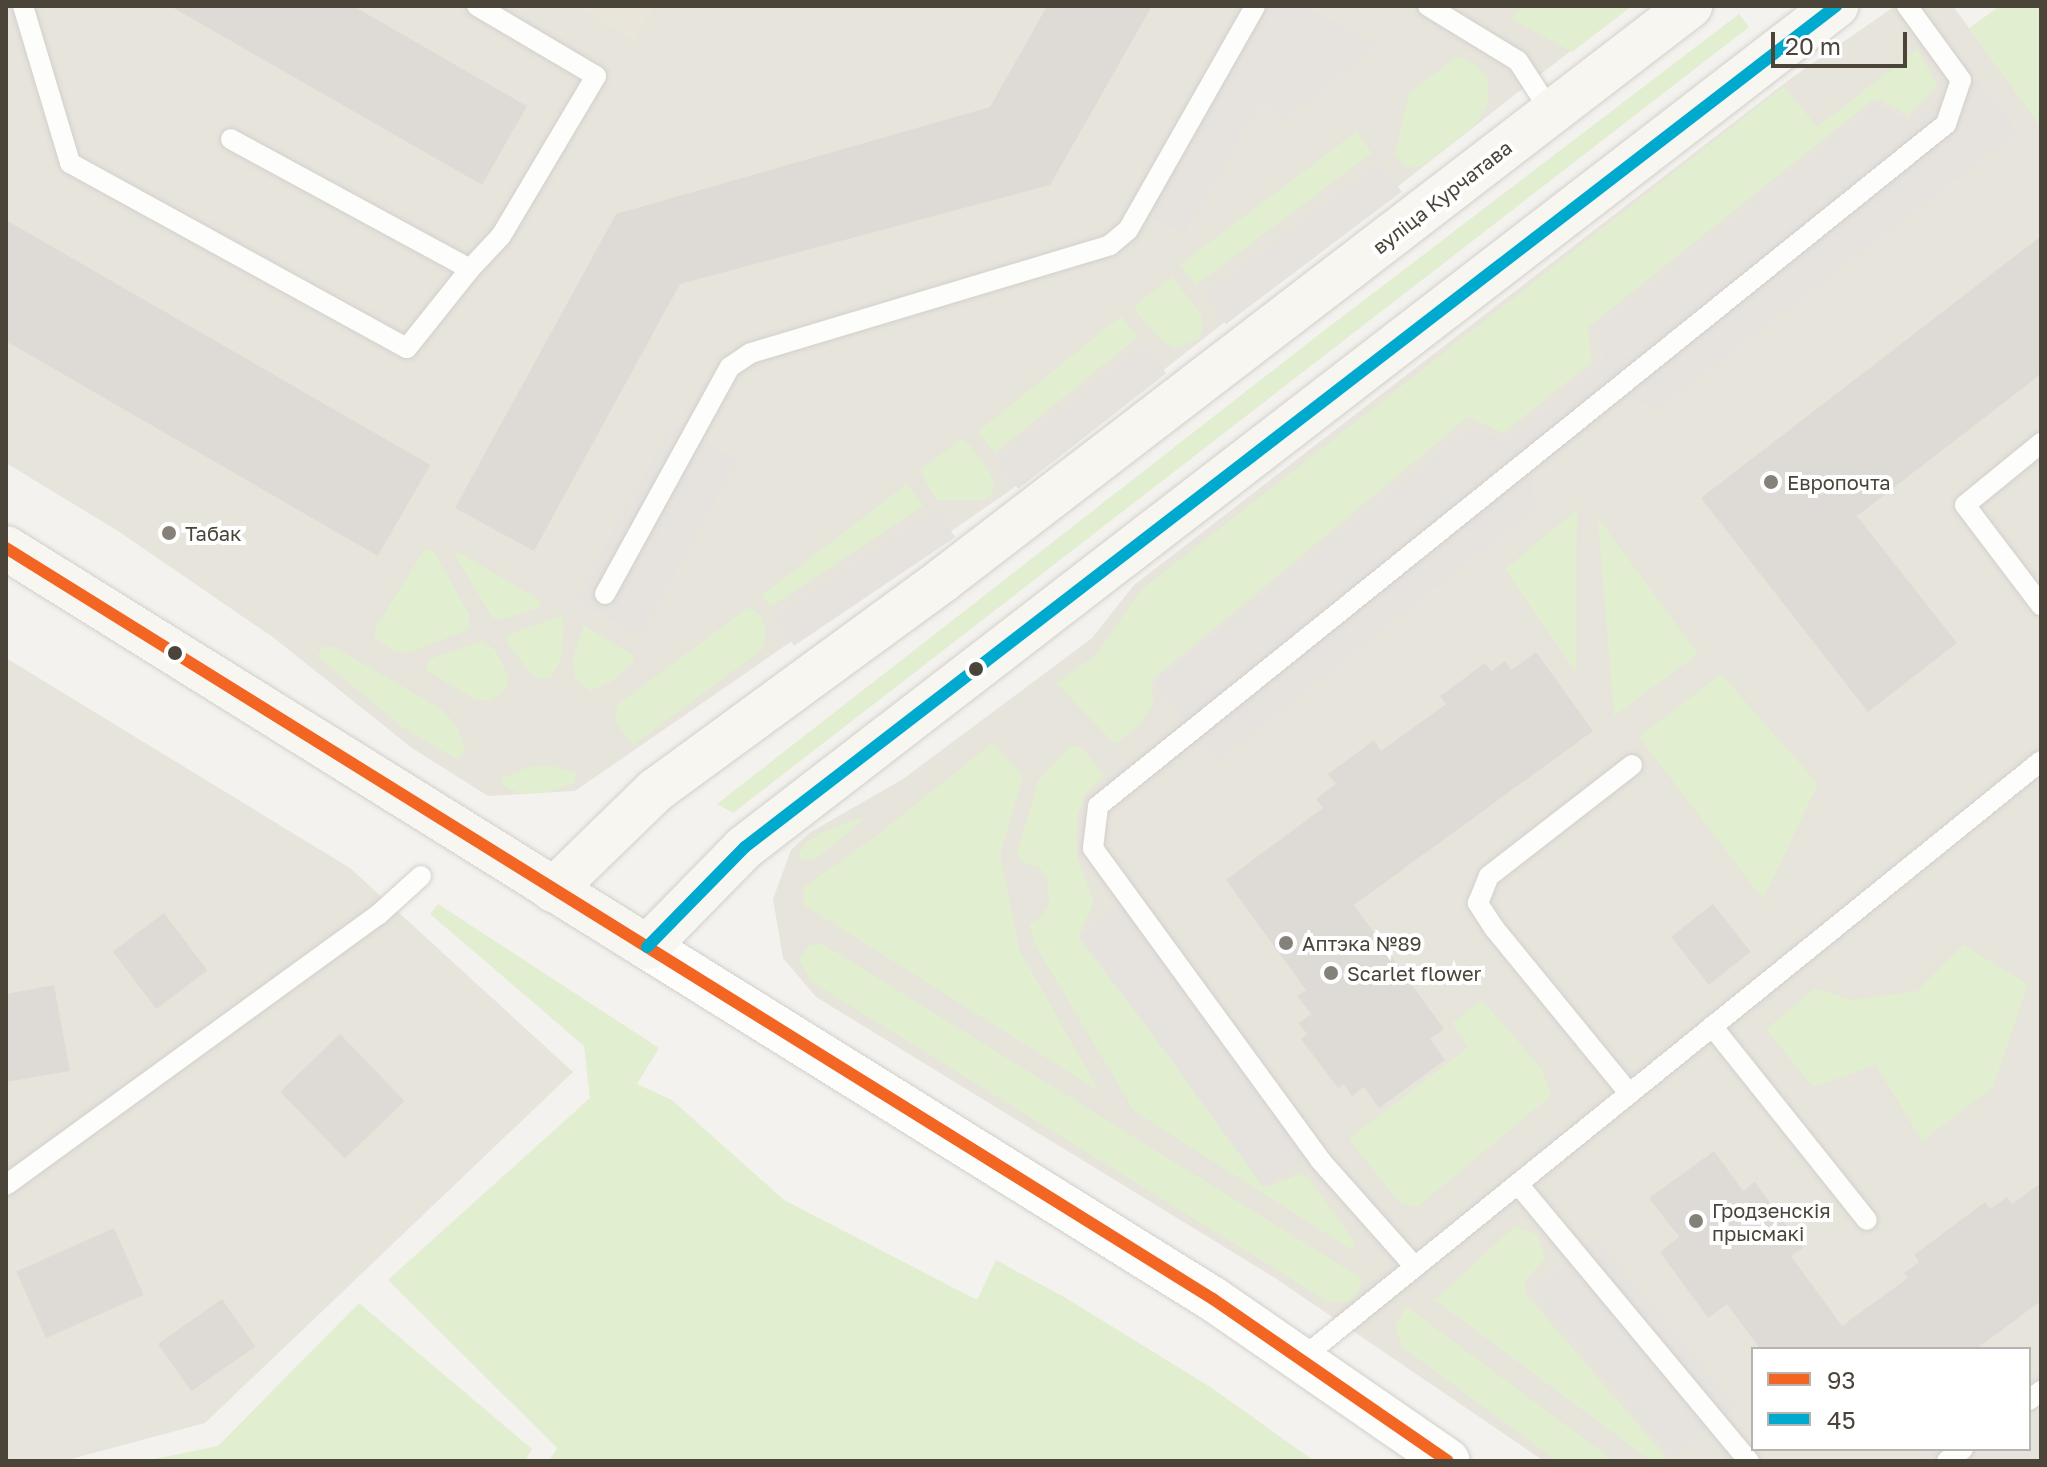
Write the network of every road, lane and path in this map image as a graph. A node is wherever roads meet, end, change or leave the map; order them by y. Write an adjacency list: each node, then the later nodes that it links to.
1 (23, 6): 10 (lane)
2 (477, 6): 10 (lane)
3 (1255, 6): 15 (lane)
4 (1428, 6): 8 (lane)
5 (1690, 6): 8 (main road, вуліца Курчатава)
6 (1836, 6): 21 (main road)
7 (1907, 6): 27 (lane)
8 (1551, 112): 20 (main road, вуліца Курчатава)
9 (231, 139): 10 (lane)
10 (470, 269)
11 (2041, 443): 16 (lane)
12 (6, 548): 14 (main road)
13 (6, 570): 14 (main road)
14 (57, 580): 20 (main road)
15 (605, 594)
16 (2041, 605)
17 (2041, 761): 22 (lane)
18 (1632, 765): 23 (lane)
19 (421, 876): 25 (lane)
20 (553, 890): 21 (main road)
21 (647, 947): 28 (street)
22 (1712, 1026): 23 (lane); 26 (lane)
23 (1629, 1093): 24 (lane)
24 (1518, 1184): 27 (lane); 30 (lane)
25 (6, 1185)
26 (1867, 1220)
27 (1415, 1267): 28 (lane)
28 (1301, 1359): 29 (street)
29 (1448, 1461)
30 (1749, 1461)

